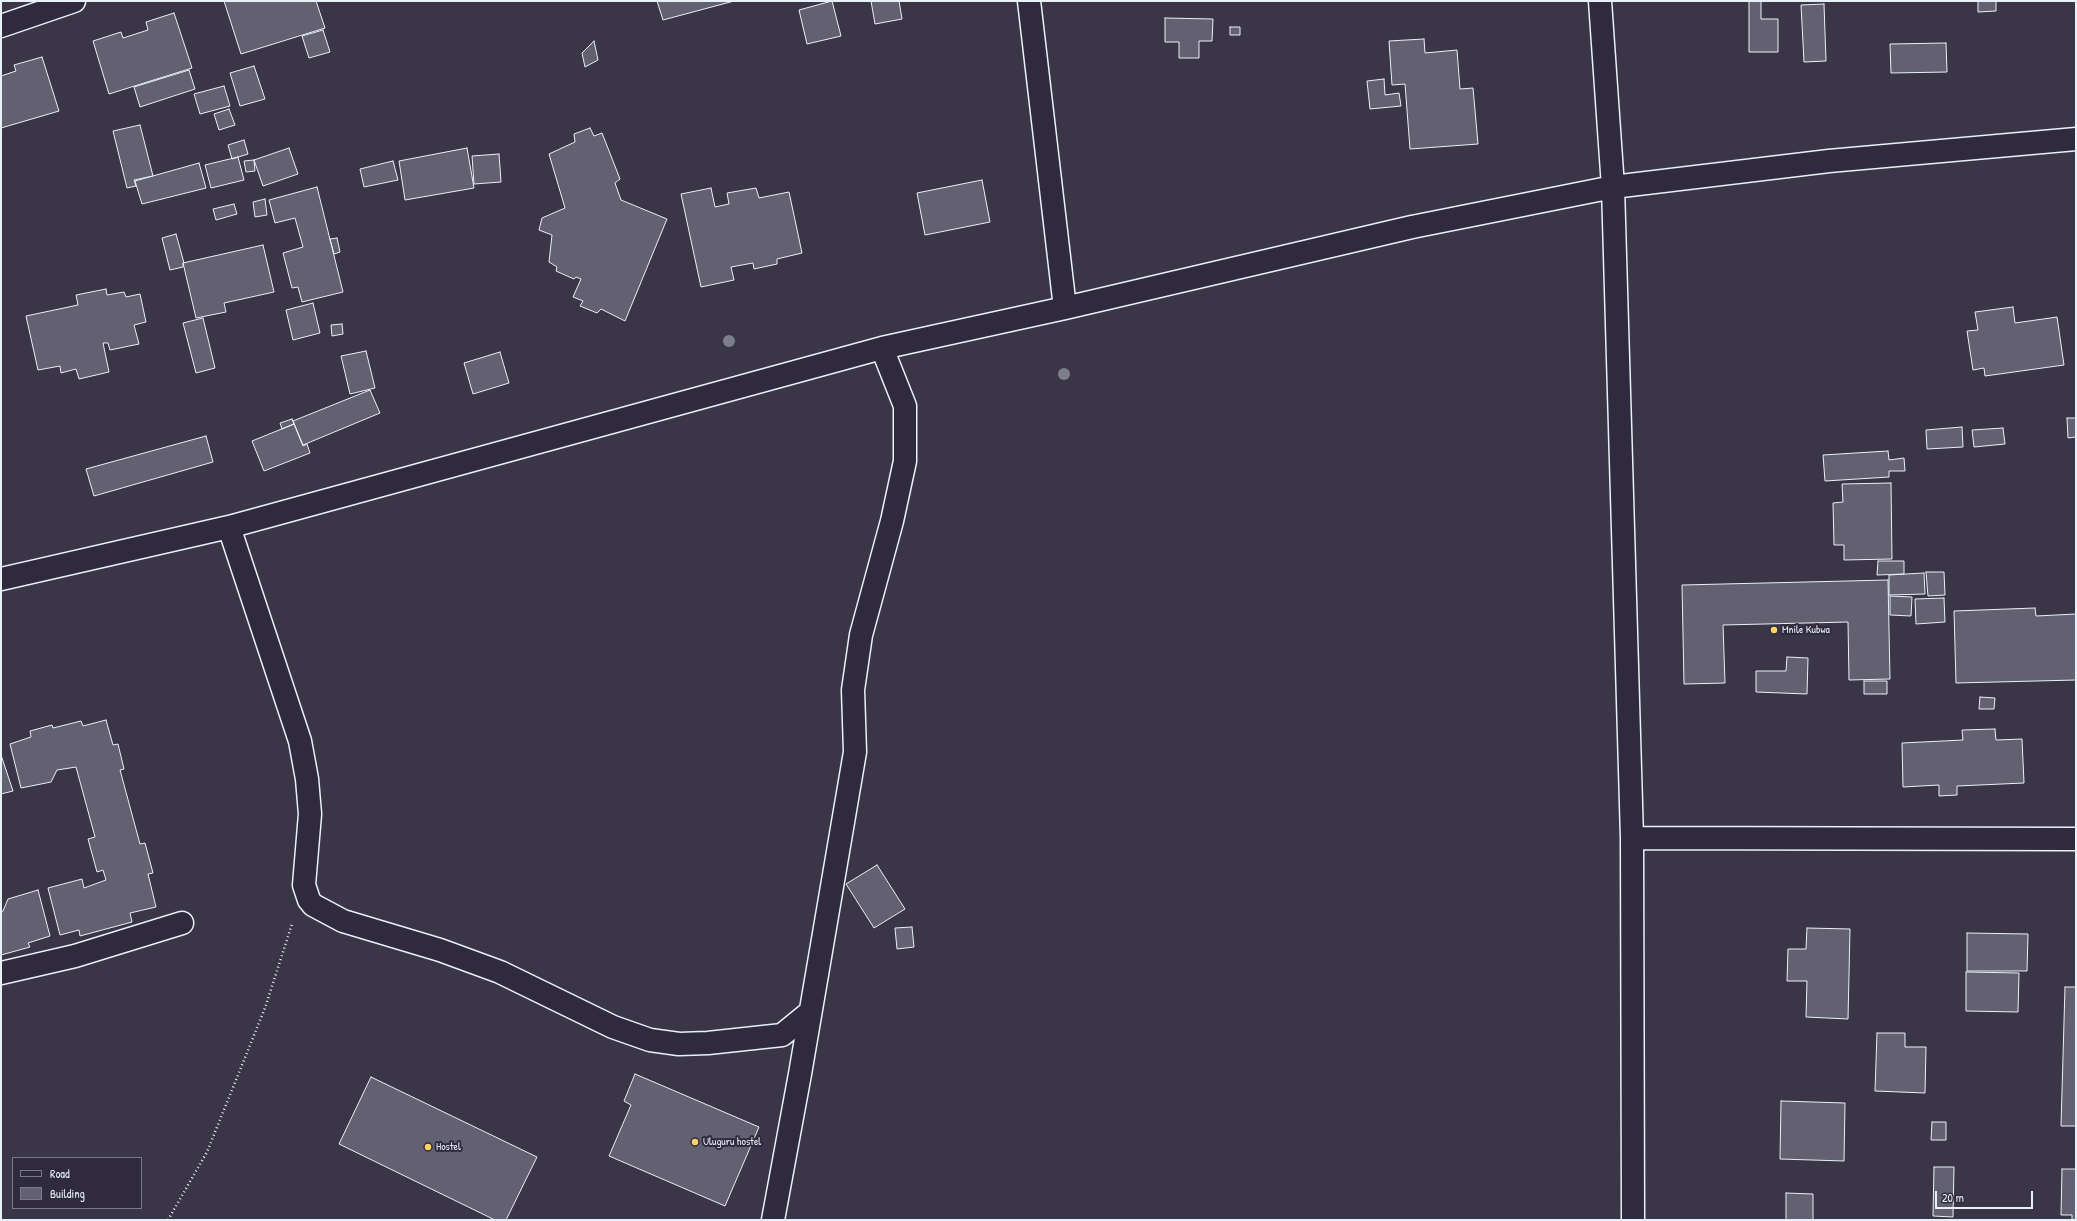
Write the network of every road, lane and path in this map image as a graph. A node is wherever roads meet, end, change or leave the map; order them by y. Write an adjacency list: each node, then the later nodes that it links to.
1 (74, 1): 4 (street)
2 (1029, 1): 7 (street)
3 (1600, 1): 6 (street)
4 (1, 26)
5 (2076, 140): 6 (street)
6 (1613, 187): 7 (street); 11 (street)
7 (1065, 308): 8 (street)
8 (882, 348): 9 (street); 16 (street)
9 (229, 527): 10 (street); 13 (street)
10 (1, 579)
11 (1632, 838): 12 (street); 19 (street)
12 (2076, 839)
13 (304, 885): 16 (street); 17 (path)
14 (182, 923): 15 (street)
15 (1, 973)
16 (809, 1013): 18 (street)
17 (168, 1220)
18 (773, 1220)
19 (1633, 1220)

